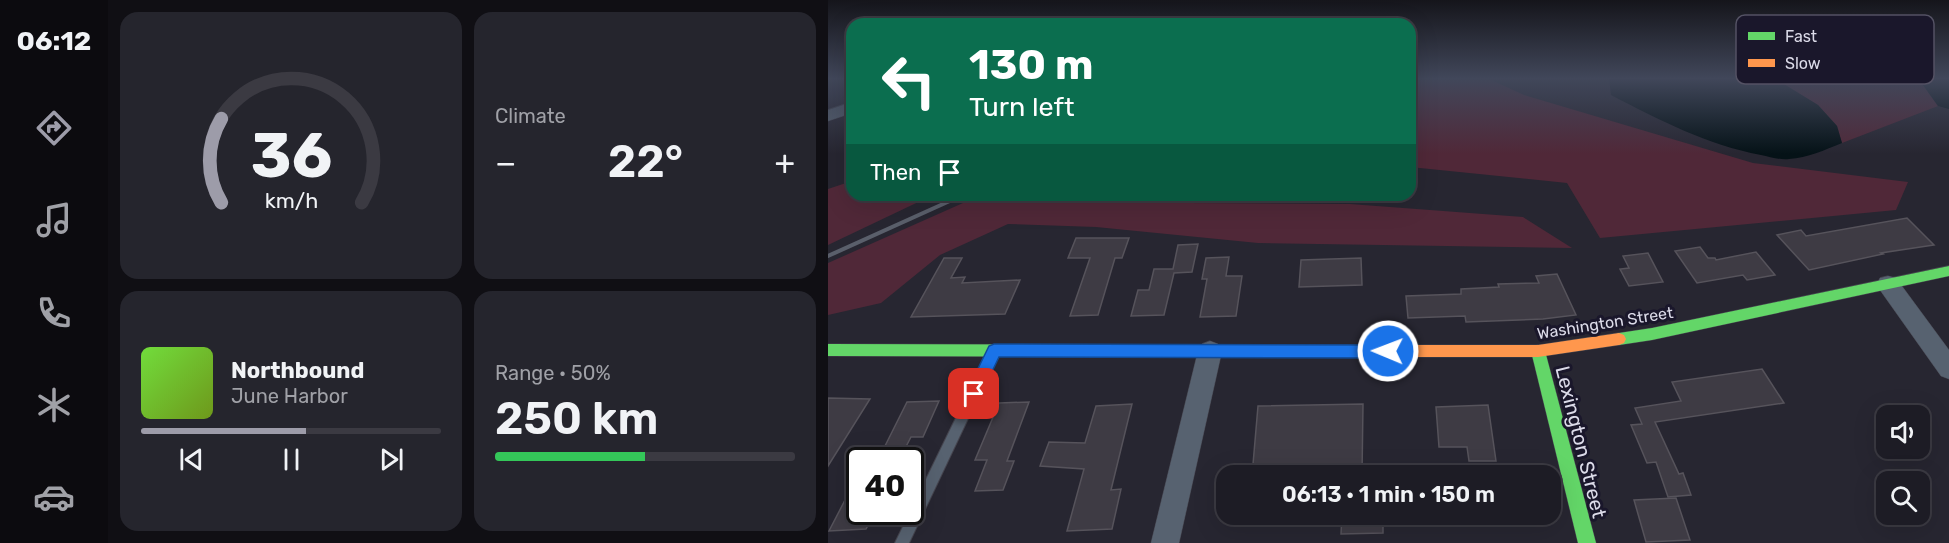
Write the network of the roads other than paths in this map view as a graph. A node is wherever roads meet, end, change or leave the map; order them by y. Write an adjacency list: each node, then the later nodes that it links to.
1 (846, 109): 2 (street)
2 (828, 116)
3 (1949, 271): 4 (street, Washington Street)
4 (1887, 284): 8 (street, Washington Street); 9 (street)
5 (828, 350): 6 (street, Washington Street)
6 (994, 351): 7 (street, Washington Street); 10 (lane)
7 (1210, 351): 8 (street, Washington Street); 11 (street)
8 (1538, 351): 12 (street, Lexington Street)
9 (1949, 369)
10 (902, 543)
11 (1165, 543)
12 (1587, 543)

